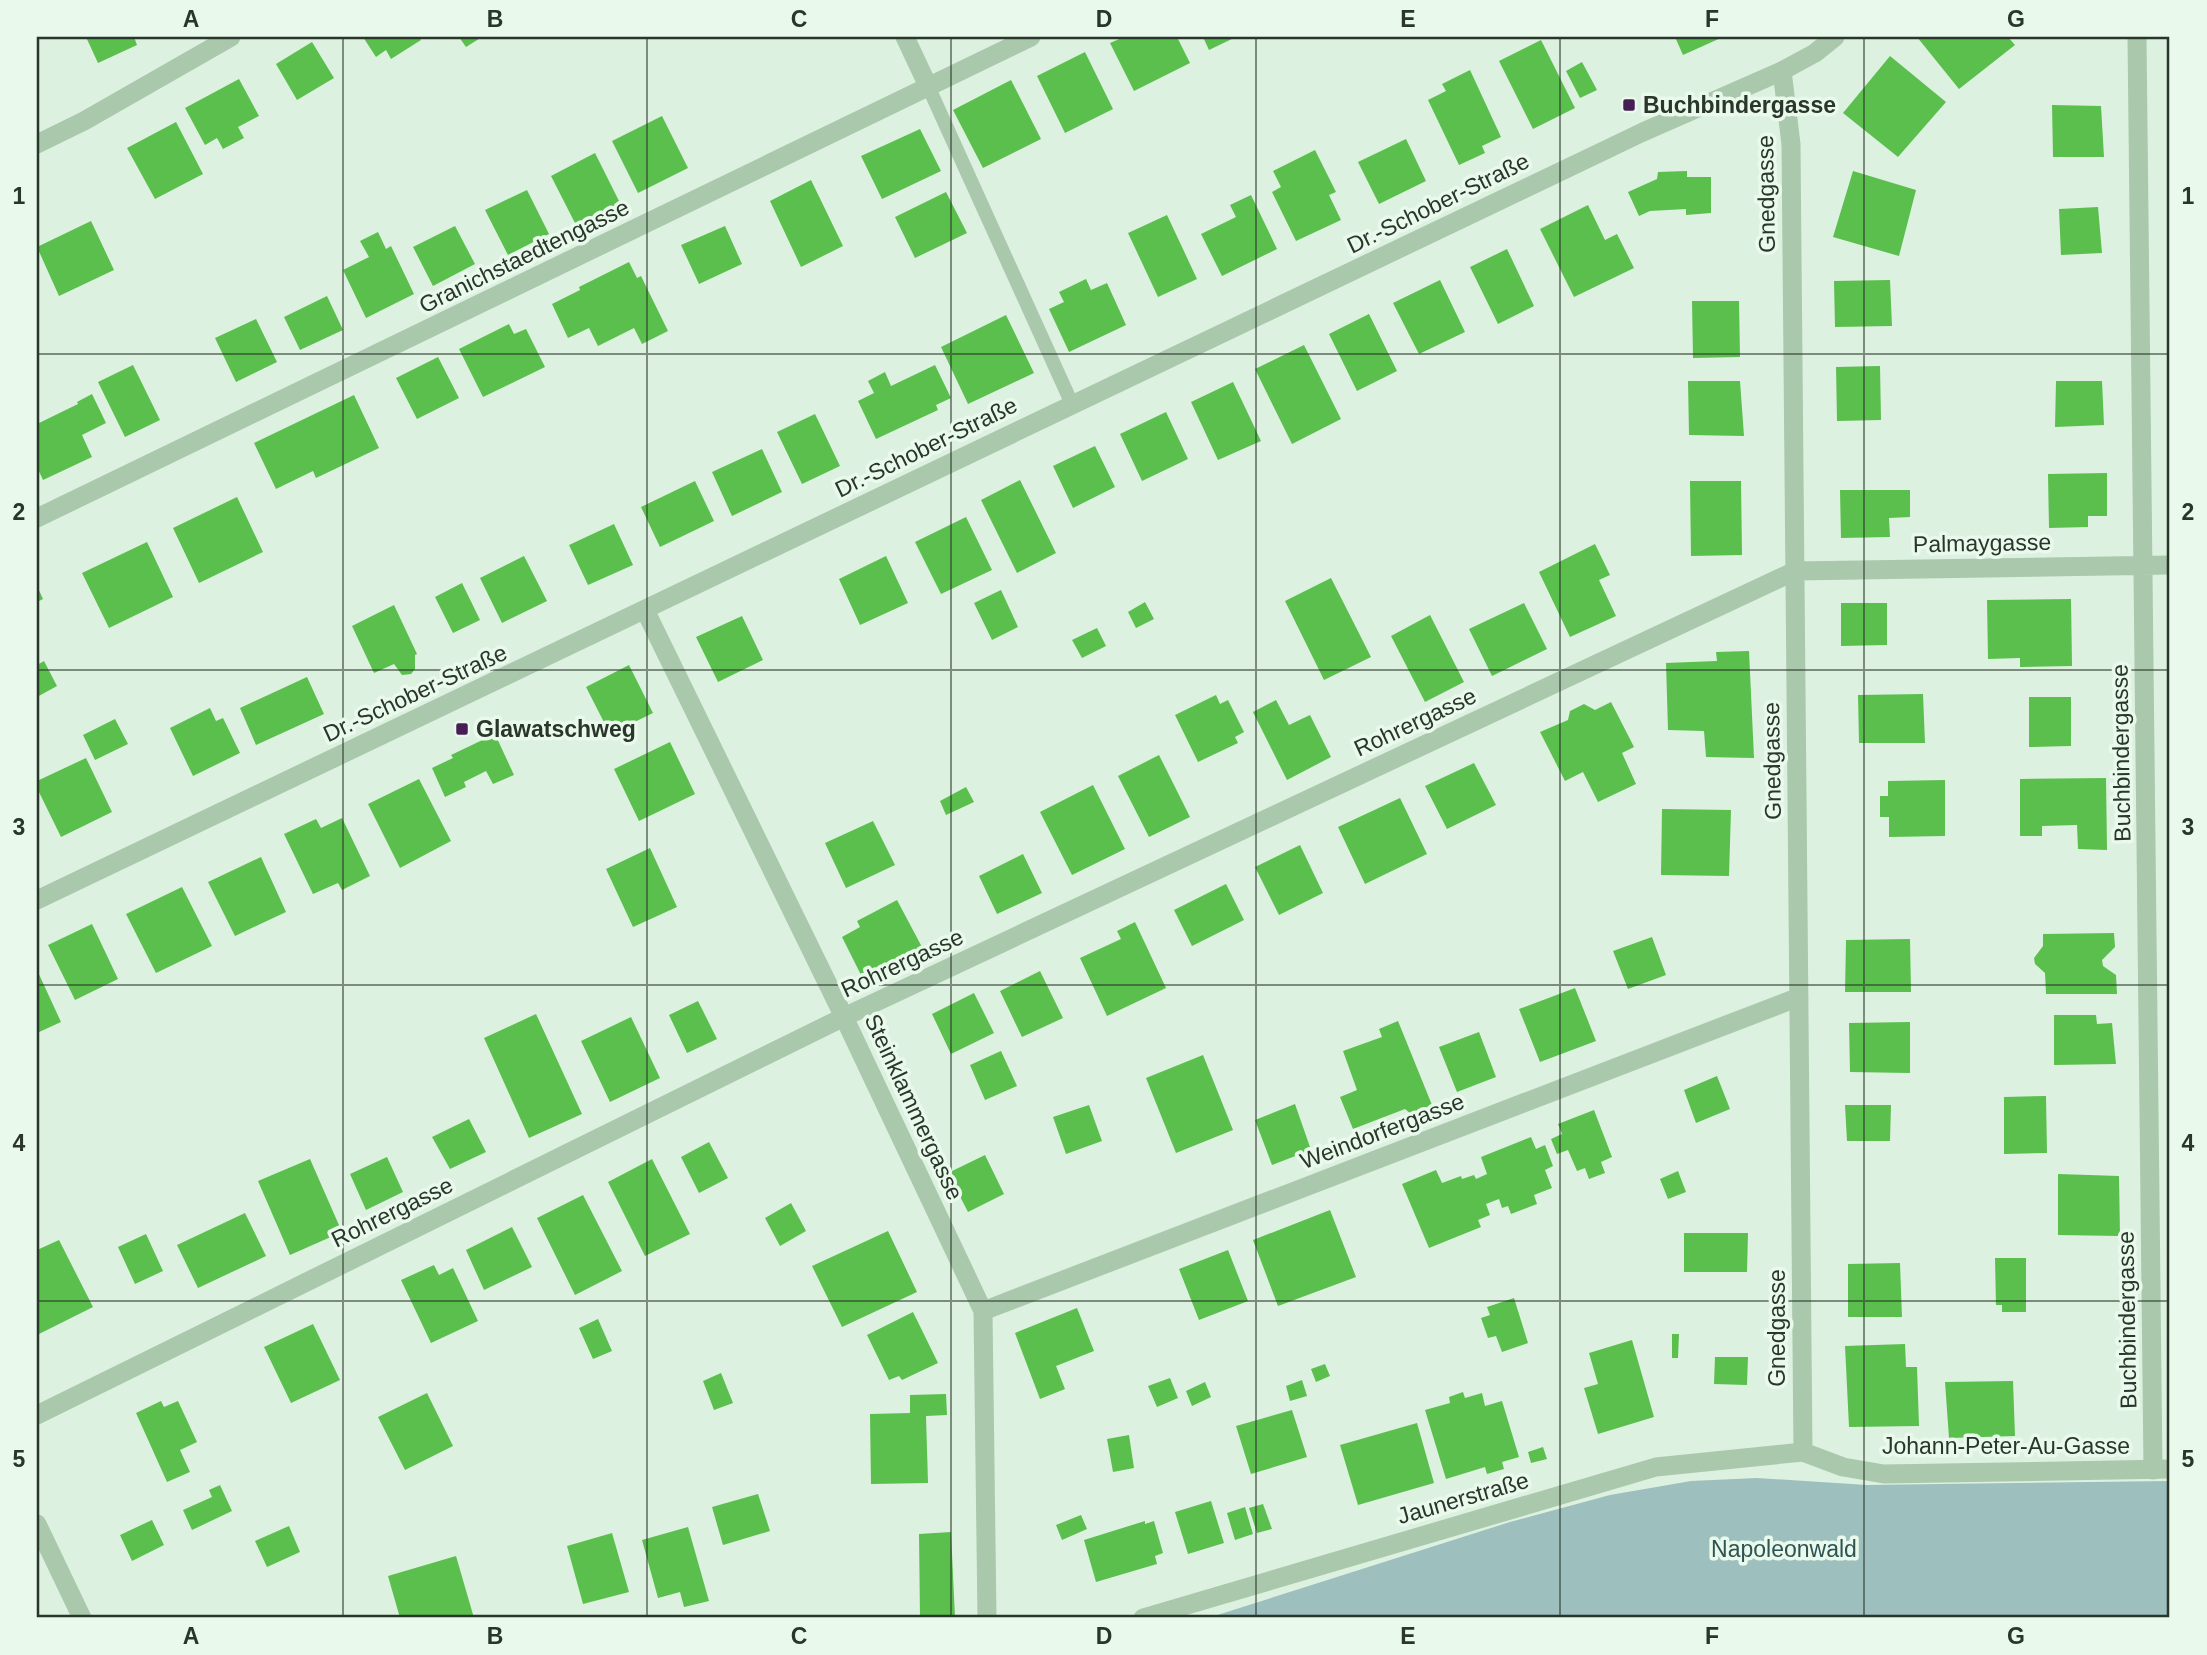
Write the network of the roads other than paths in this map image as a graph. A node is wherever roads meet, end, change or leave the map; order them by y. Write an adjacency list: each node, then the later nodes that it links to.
1 (231, 37): 8 (street)
2 (905, 37): 7 (street)
3 (1031, 37): 7 (street, Granichstaedtengasse)
4 (1835, 37): 6 (street, Dr.-Schober-Straße)
5 (2137, 37): 11 (street, Buchbindergasse)
6 (1782, 71): 9 (street, Dr.-Schober-Straße); 13 (street, Gnedgasse)
7 (929, 86): 9 (lane); 10 (street, Granichstaedtengasse)
8 (37, 144)
9 (1072, 404): 14 (street, Dr.-Schober-Straße)
10 (37, 518)
11 (2144, 565): 12 (street, Palmaygasse); 13 (street, Palmaygasse); 21 (street, Buchbindergasse)
12 (2170, 565)
13 (1795, 571): 16 (street, Gnedgasse); 17 (street, Rohrergasse)
14 (645, 610): 15 (street, Dr.-Schober-Straße); 17 (street, Steinklammergasse)
15 (37, 900)
16 (1799, 998): 18 (street, Weindorfergasse); 20 (street, Gnedgasse)
17 (844, 1017): 18 (street, Steinklammergasse); 19 (street, Rohrergasse)
18 (983, 1311): 24 (street, Steinklammergasse)
19 (37, 1415)
20 (1802, 1451): 21 (street, Johann-Peter-Au-Gasse); 25 (street, Jaunerstraße)
21 (2161, 1470)
22 (37, 1524): 23 (street)
23 (82, 1618)
24 (987, 1618)
25 (1143, 1618)

